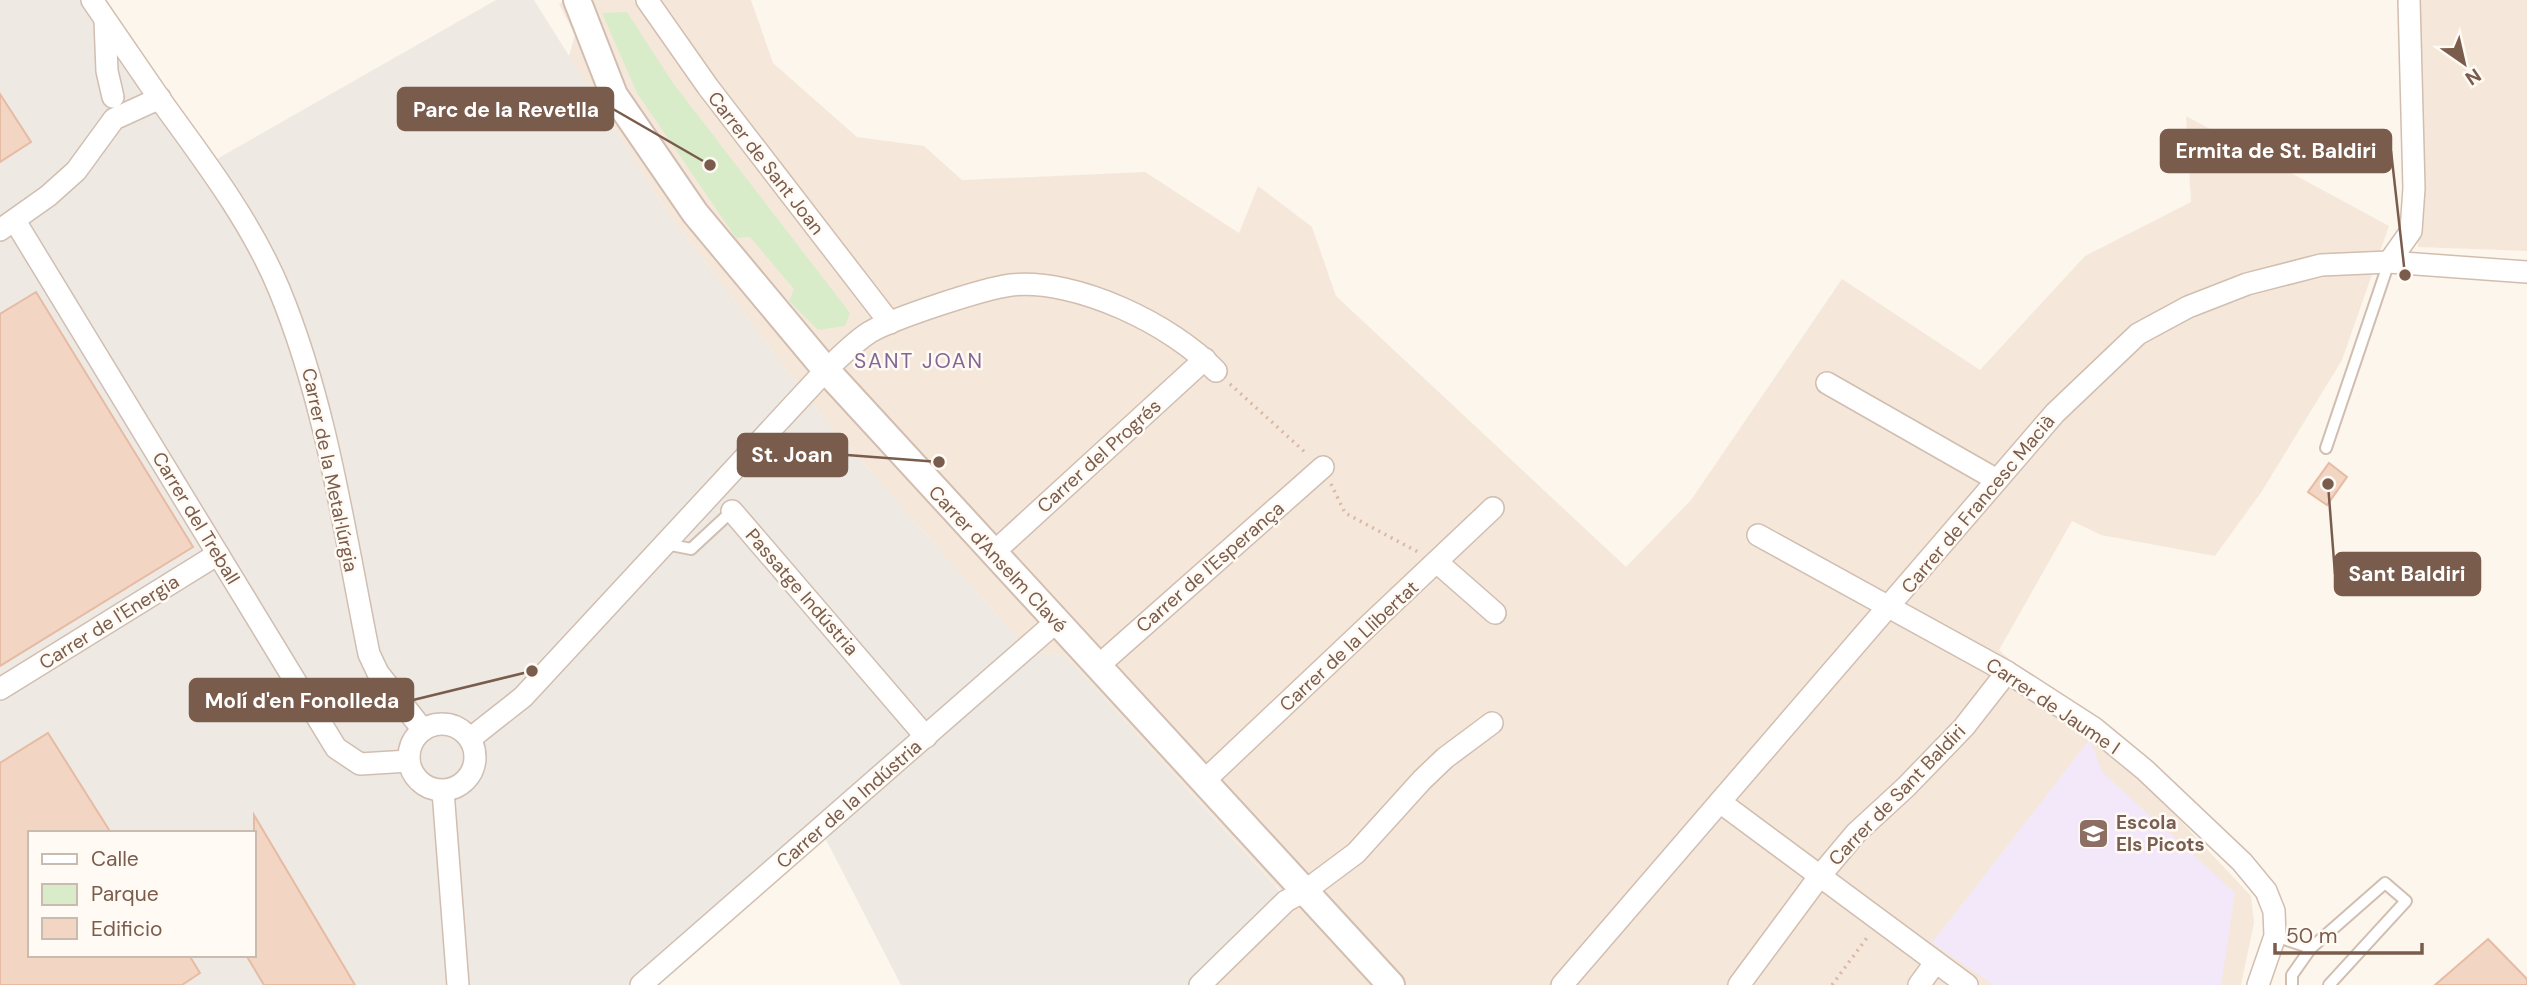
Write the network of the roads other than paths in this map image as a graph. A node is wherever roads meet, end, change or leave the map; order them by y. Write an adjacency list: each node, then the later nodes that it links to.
1 (92, 0): 5 (street, Carrer de la Metal·lúrgia)
2 (577, 0): 14 (street, Carrer d'Anselm Clavé)
3 (647, 0): 13 (street, Carrer de Sant Joan)
4 (2409, 0): 11 (street)
5 (104, 18): 6 (street, Carrer de la Metal·lúrgia); 7 (street)
6 (140, 71): 7 (street); 8 (street, Carrer de la Metal·lúrgia)
7 (113, 97): 9 (street)
8 (160, 98): 9 (street); 33 (street, Carrer de la Metal·lúrgia)
9 (114, 119): 10 (street)
10 (8, 226): 24 (street, Carrer del Treball)
11 (2389, 262): 12 (street, Carrer de Francesc Macià); 16 (lane); 18 (street, Carrer de Francesc Macià)
12 (2527, 272)
13 (890, 324): 14 (street); 23 (street, Carrer del Progrés)
14 (825, 370): 22 (street); 23 (street, Carrer d'Anselm Clavé)
15 (1827, 383): 18 (street)
16 (2326, 447)
17 (1323, 467): 29 (street, Carrer de l'Esperança)
18 (1997, 480): 26 (street, Carrer de Francesc Macià)
19 (1493, 508): 25 (street, Carrer de la Llibertat)
20 (732, 511): 22 (lane, Passatge Indústria); 34 (street, Passatge Indústria)
21 (1758, 534): 26 (street, Carrer de Jaume I)
22 (663, 543): 35 (street)
23 (993, 553): 28 (street, Carrer d'Anselm Clavé)
24 (218, 554): 31 (street, Carrer de l'Energia); 36 (street, Carrer del Treball)
25 (1438, 563): 27 (street); 37 (street, Carrer de la Llibertat)
26 (1891, 607): 30 (street, Carrer de Jaume I); 39 (street, Carrer de Francesc Macià)
27 (1495, 612)
28 (1056, 622): 29 (street, Carrer d'Anselm Clavé); 34 (street, Carrer de la Indústria)
29 (1097, 667): 37 (street, Carrer d'Anselm Clavé)
30 (2007, 673): 40 (street, Carrer de Sant Baldiri); 42 (street, Carrer de Jaume I)
31 (0, 689)
32 (1492, 723): 41 (street)
33 (423, 730): 35 (street); 36 (street)
34 (926, 737): 46 (street, Carrer de la Indústria)
35 (471, 738): 38 (street)
36 (409, 761): 38 (street)
37 (1203, 782): 41 (street, Carrer d'Anselm Clavé)
38 (443, 790): 45 (street)
39 (1720, 802): 40 (street); 49 (street, Carrer de Francesc Macià)
40 (1819, 877): 44 (street); 50 (street, Carrer de Sant Baldiri)
41 (1305, 891): 47 (street); 48 (street, Carrer d'Anselm Clavé)
42 (2275, 936): 43 (lane); 53 (street, Carrer de Jaume I)
43 (2311, 948): 54 (lane); 55 (lane)
44 (1935, 963): 51 (street); 52 (street)
45 (458, 985)
46 (640, 985)
47 (1200, 985)
48 (1391, 985)
49 (1562, 985)
50 (1739, 985)
51 (1919, 985)
52 (1967, 985)
53 (2258, 985)
54 (2292, 985)
55 (2329, 985)

